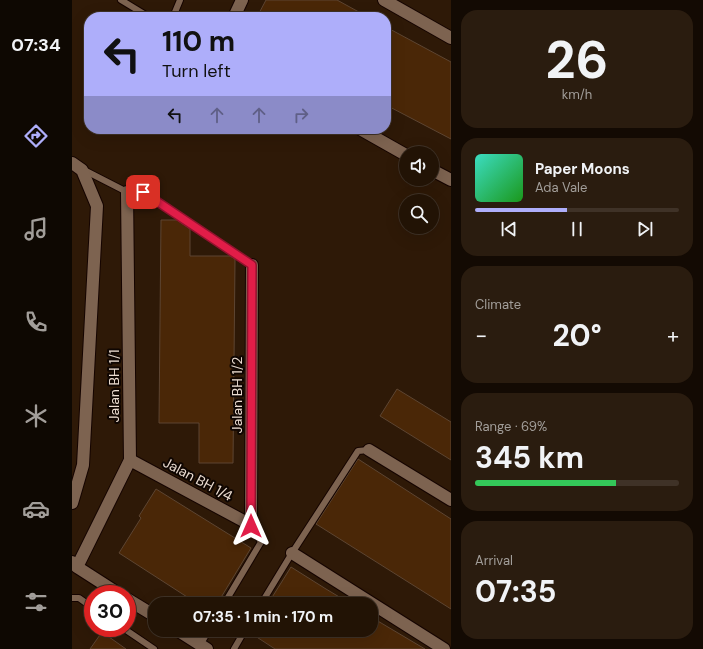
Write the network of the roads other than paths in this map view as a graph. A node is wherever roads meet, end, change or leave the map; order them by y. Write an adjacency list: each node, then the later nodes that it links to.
1 (121, 0): 5 (lane)
2 (180, 0): 6 (lane)
3 (242, 0): 7 (street)
4 (384, 0): 8 (street)
5 (141, 12)
6 (174, 12)
7 (236, 12)
8 (451, 38)
9 (369, 134): 10 (street)
10 (399, 151)
11 (72, 163): 12 (street)
12 (82, 170): 15 (lane); 20 (street)
13 (439, 174): 14 (street)
14 (451, 180)
15 (127, 192): 16 (lane); 18 (street, Jalan BH 1/1)
16 (252, 265): 21 (street, Jalan BH 1/2)
17 (369, 450): 19 (street); 22 (lane)
18 (130, 460): 21 (street, Jalan BH 1/4); 23 (street, Jalan BH 1/1)
19 (451, 500)
20 (72, 503)
21 (251, 526): 25 (lane)
22 (292, 553): 26 (lane); 38 (street)
23 (75, 565): 24 (street)
24 (105, 585)
25 (228, 597)
26 (265, 597)
27 (72, 598): 28 (lane)
28 (84, 602)
29 (136, 604): 30 (street)
30 (148, 612)
31 (136, 637): 36 (lane)
32 (188, 637): 35 (street)
33 (207, 637): 35 (lane)
34 (241, 637): 37 (lane)
35 (204, 647)
36 (154, 649)
37 (234, 649)
38 (444, 649)

